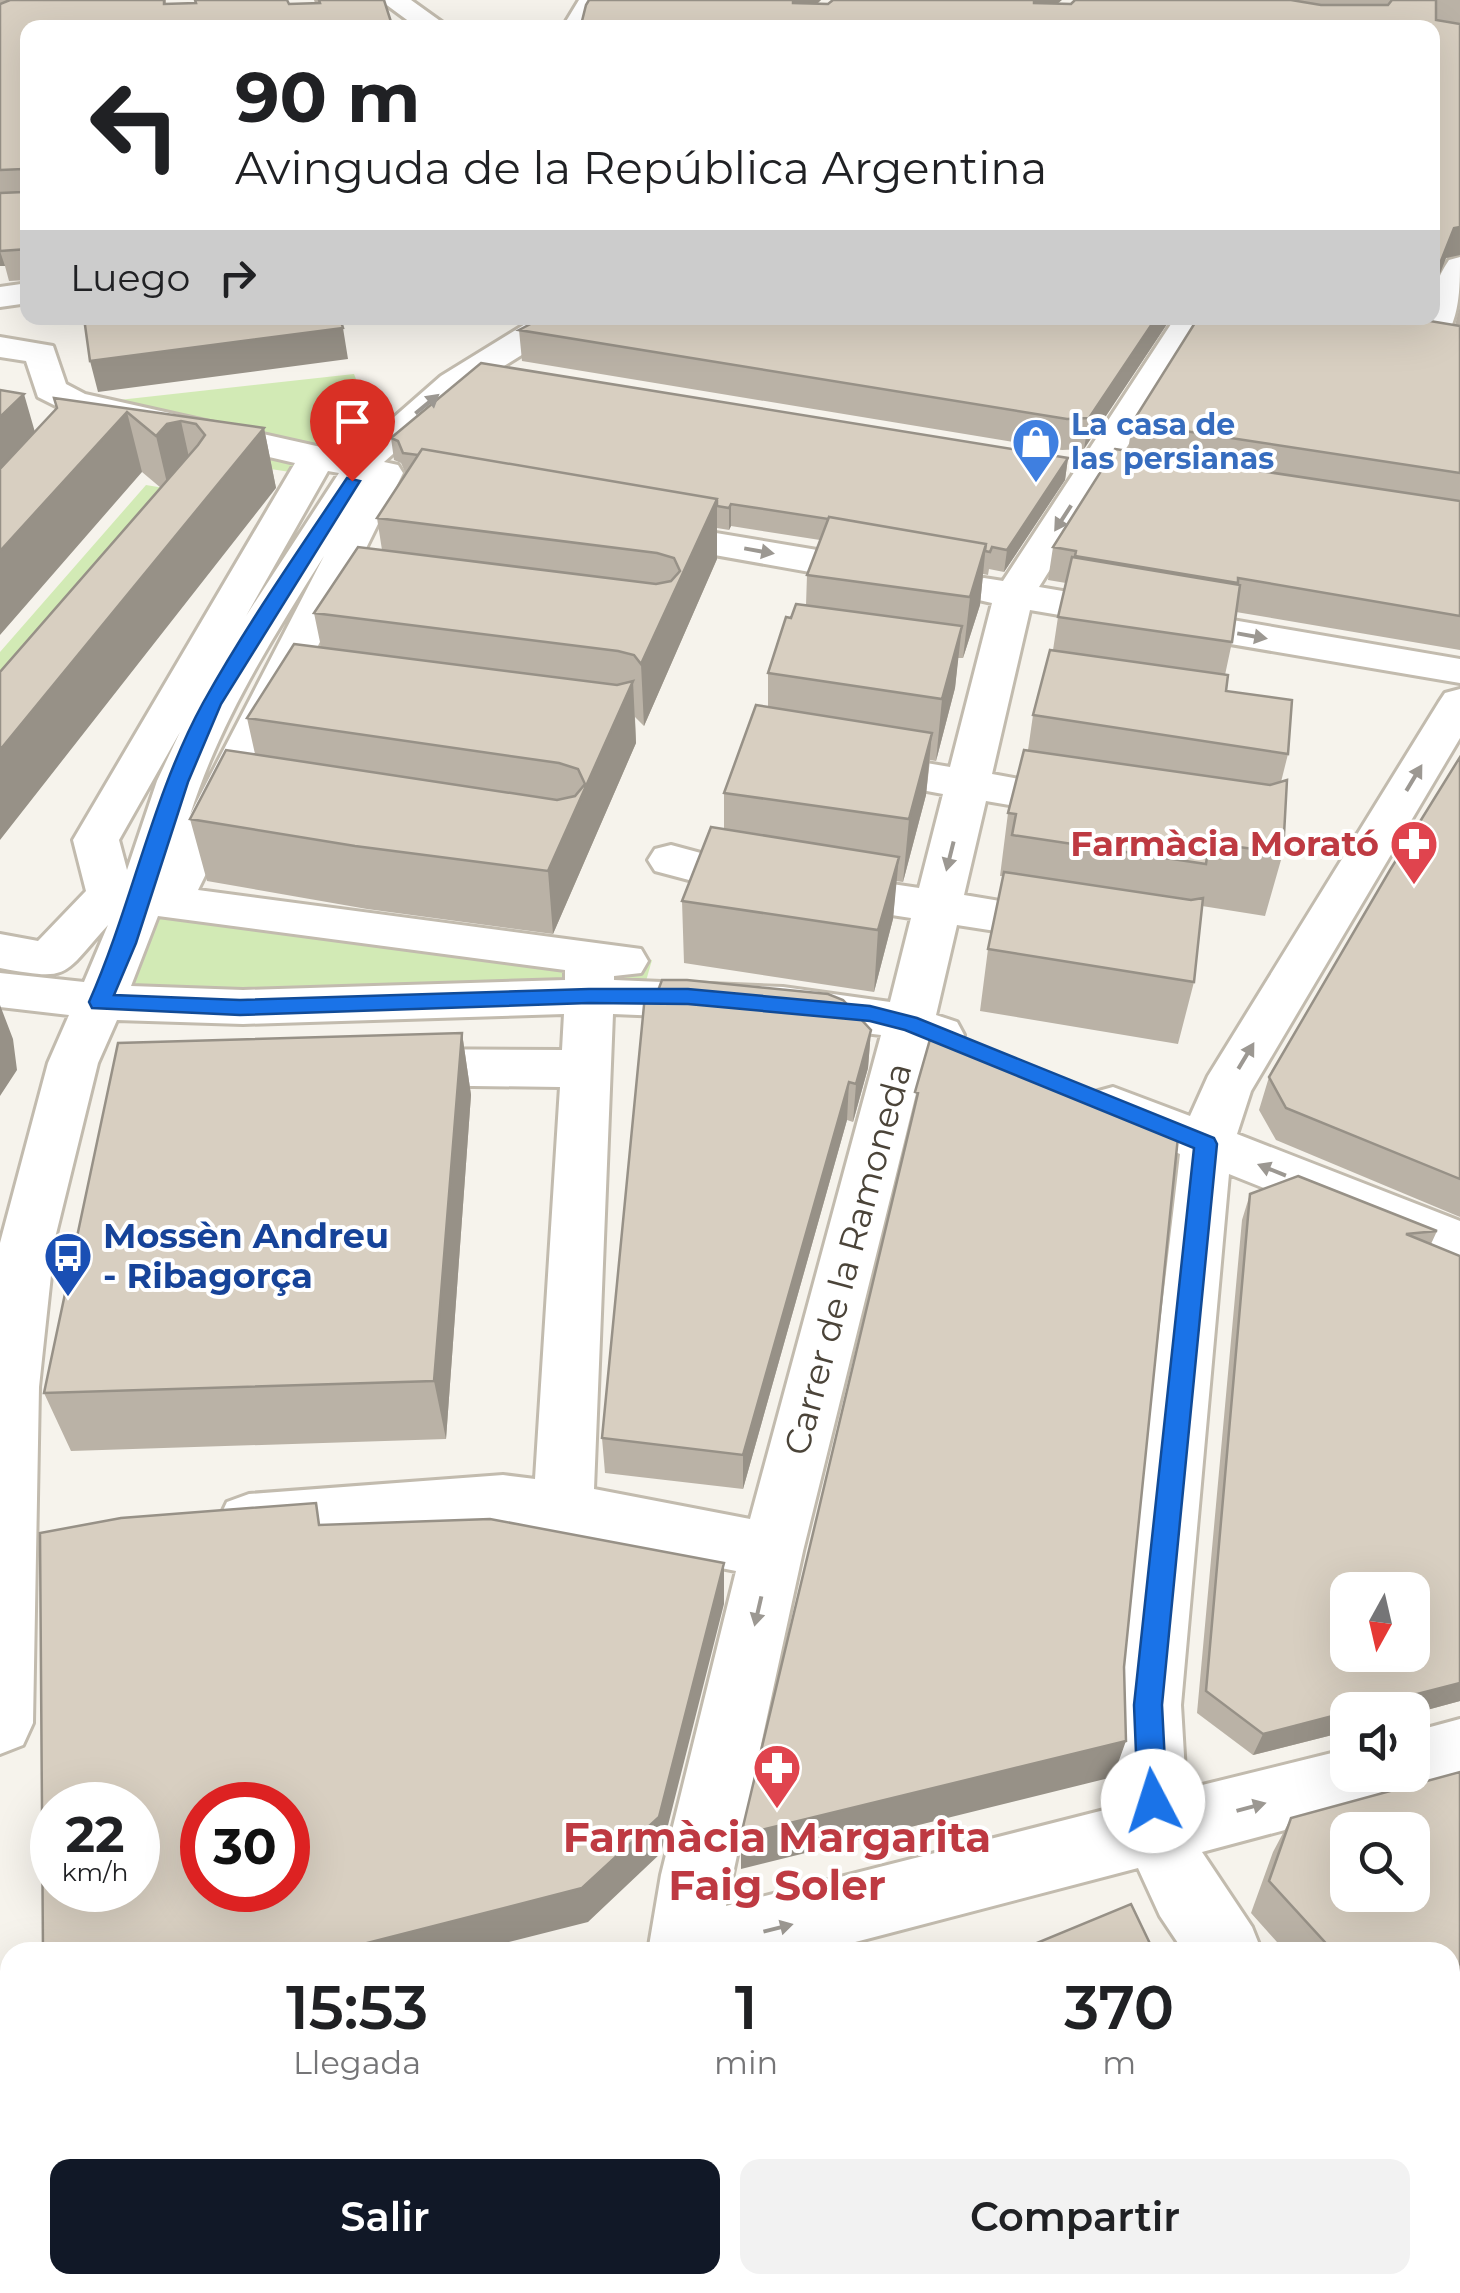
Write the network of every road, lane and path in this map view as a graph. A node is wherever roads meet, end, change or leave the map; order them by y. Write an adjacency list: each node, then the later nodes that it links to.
1 (393, 0): 2 (street)
2 (424, 20)
3 (1460, 267): 7 (street)
4 (546, 325): 9 (street)
5 (1187, 325): 17 (street, Carrer de la Ramoneda, one-way to 17)
6 (1389, 333): 7 (street)
7 (1444, 343)
8 (0, 347): 11 (street)
9 (474, 368): 10 (street); 12 (street, one-way to 9)
10 (533, 378)
11 (317, 458): 12 (street); 28 (street)
12 (364, 478): 13 (street); 15 (street); 16 (street)
13 (418, 493)
14 (612, 526): 17 (street, one-way to 17)
15 (285, 585): 16 (street); 19 (street)
16 (344, 589): 20 (street)
17 (1014, 595): 18 (street, one-way to 18); 23 (street, Carrer de la Ramoneda)
18 (1460, 671)
19 (226, 678): 20 (street); 25 (street)
20 (299, 688): 24 (street)
21 (1460, 702): 42 (street, one-way to 21)
22 (820, 760): 23 (street)
23 (968, 788): 26 (street); 29 (street, Carrer de la Ramoneda, one-way to 29)
24 (244, 795): 25 (street); 28 (street)
25 (172, 802): 28 (street)
26 (1120, 810)
27 (671, 860): 29 (street)
28 (140, 898): 31 (street); 32 (street); 34 (street)
29 (937, 906): 30 (street); 36 (street, Carrer de la Ramoneda)
30 (1104, 932)
31 (0, 952)
32 (603, 972): 34 (street); 36 (street); 40 (street)
33 (0, 990): 34 (street)
34 (100, 1002): 38 (street)
35 (0, 1016): 38 (street)
36 (910, 1023): 37 (street); 49 (street, Carrer de la Ramoneda)
37 (984, 1053)
38 (100, 1064): 44 (street)
39 (355, 1066): 40 (street)
40 (587, 1069): 45 (street)
41 (1076, 1091): 42 (street)
42 (1206, 1144): 43 (street, one-way to 42); 54 (street)
43 (1460, 1244)
44 (4, 1435): 48 (street)
45 (564, 1509): 46 (street); 49 (street)
46 (185, 1526)
47 (66, 1535): 48 (street)
48 (6, 1539): 50 (street)
49 (772, 1551): 55 (street, Carrer de la Ramoneda, one-way to 55)
50 (0, 1723)
51 (1460, 1752): 52 (street)
52 (1430, 1760)
53 (1330, 1786): 54 (street, one-way to 53)
54 (1157, 1832): 56 (street, one-way to 54); 57 (street)
55 (685, 1942)
56 (722, 1942)
57 (1219, 1942)

